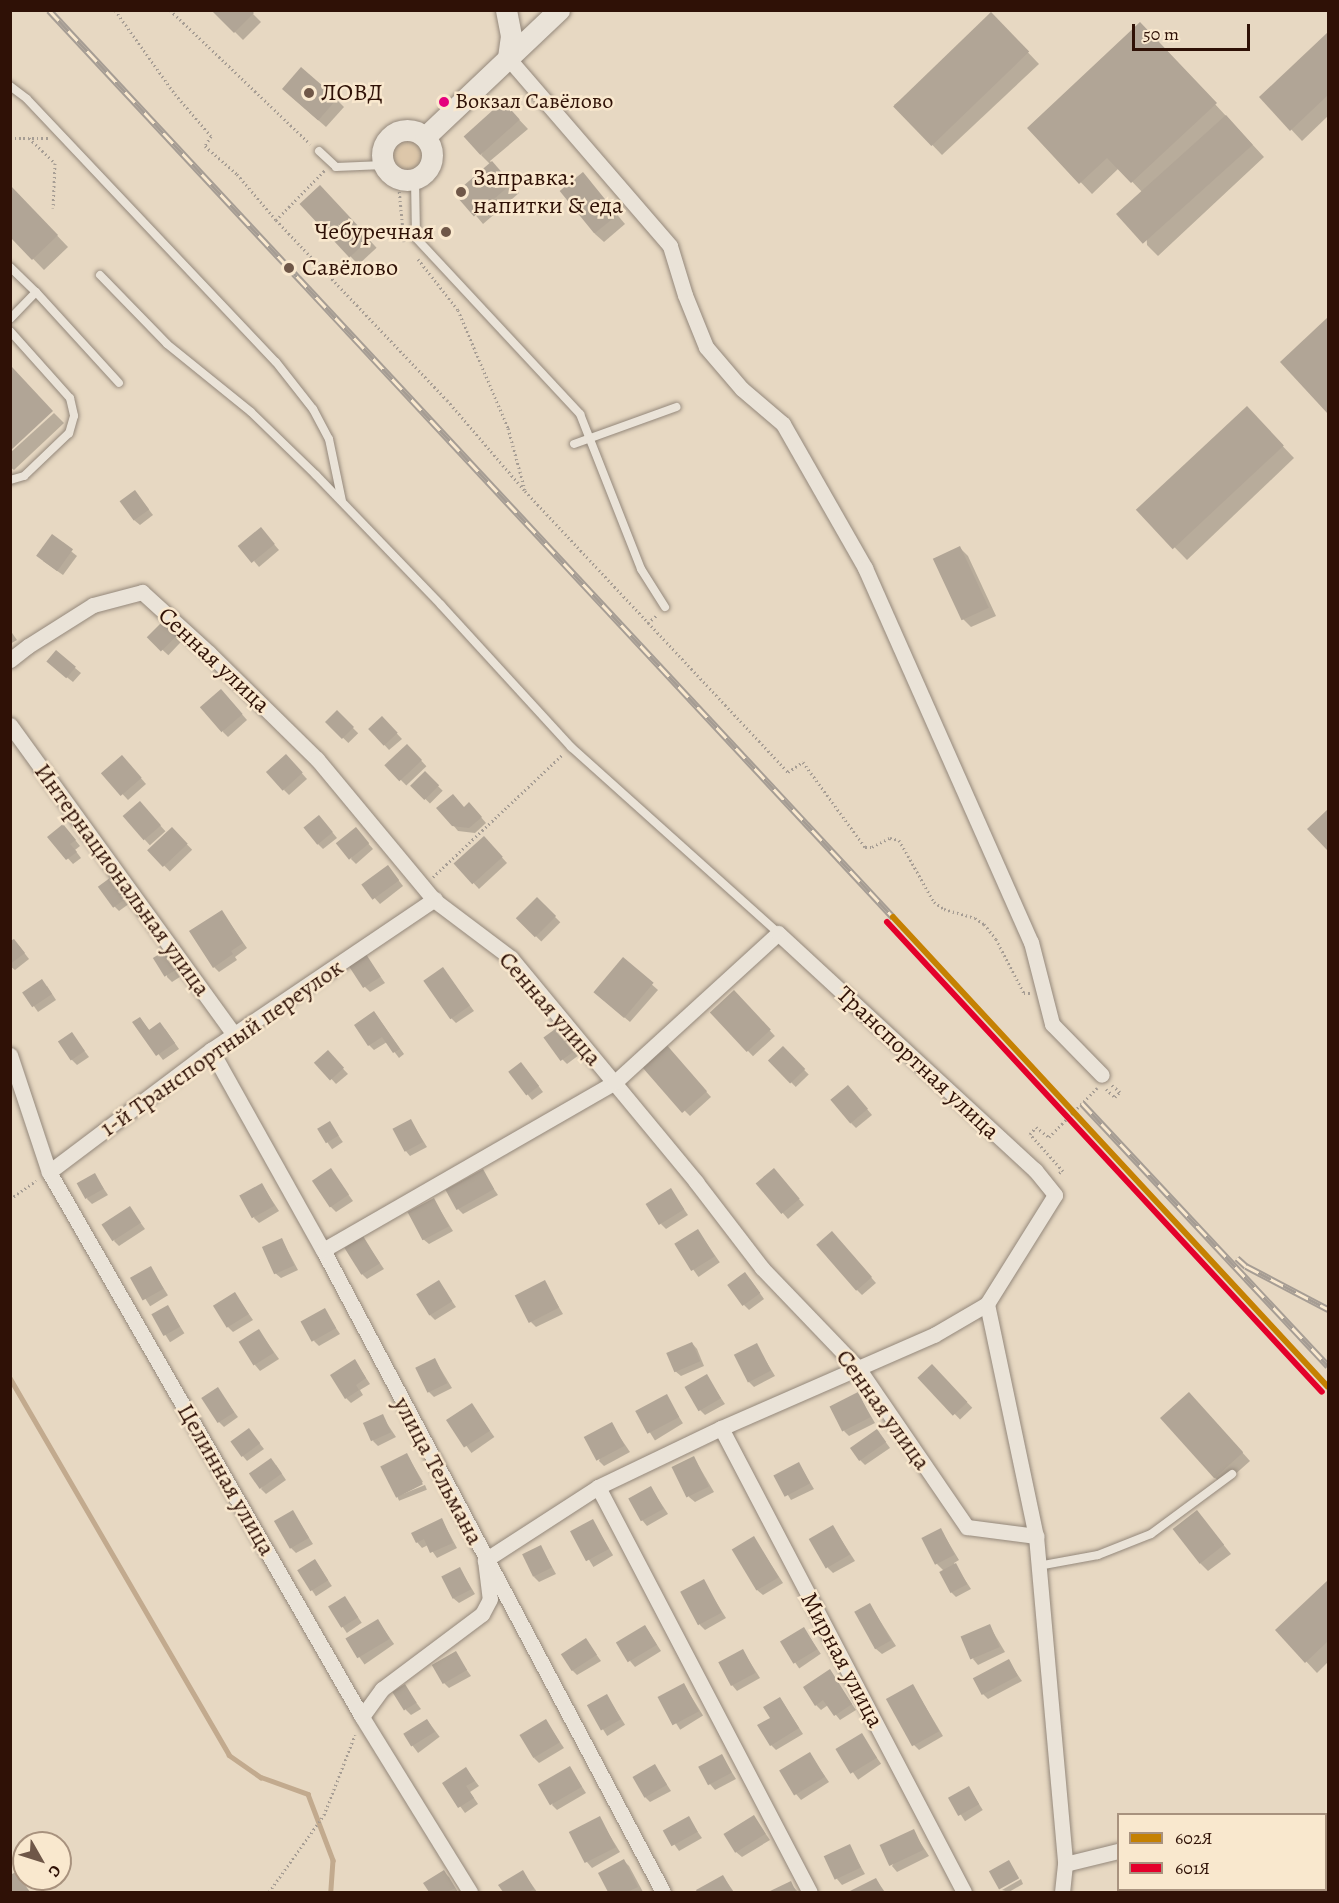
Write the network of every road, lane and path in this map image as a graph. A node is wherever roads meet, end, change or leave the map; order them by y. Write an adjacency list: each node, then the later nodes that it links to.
1 (115, 10): 15 (path)
2 (170, 10): 11 (path)
3 (506, 10): 5 (street)
4 (560, 10): 5 (street)
5 (508, 58): 7 (street); 37 (street)
6 (10, 86): 10 (lane)
7 (424, 137): 13 (street); 13 (street)
8 (10, 138): 9 (path)
9 (29, 138): 10 (path); 14 (path)
10 (64, 138): 29 (lane)
11 (319, 152): 12 (lane)
12 (332, 164): 13 (lane); 15 (path)
13 (399, 174): 16 (path); 25 (lane)
14 (53, 208)
15 (276, 220): 28 (path)
16 (409, 248)
17 (416, 257): 28 (path)
18 (10, 267): 20 (lane)
19 (100, 275): 29 (lane)
20 (36, 292): 21 (lane); 23 (lane)
21 (10, 319)
22 (10, 331): 27 (lane)
23 (119, 383)
24 (676, 407): 25 (lane)
25 (590, 438): 26 (lane); 30 (lane)
26 (574, 444)
27 (10, 480)
28 (525, 491): 37 (path)
29 (342, 502): 33 (lane)
30 (665, 607)
31 (10, 660): 34 (street, Сенная улица)
32 (10, 725): 38 (street, Интернациональная улица)
33 (571, 747): 34 (path); 36 (lane)
34 (423, 887): 35 (street, Сенная улица)
35 (435, 900): 38 (street, 1-й Транспортный переулок); 42 (street, Сенная улица)
36 (778, 933): 42 (street); 43 (street, Транспортная улица)
37 (1044, 994): 41 (street)
38 (234, 1034): 39 (street, 1-й Транспортный переулок)
39 (211, 1050): 44 (street, 1-й Транспортный переулок); 46 (street, улица Тельмана)
40 (10, 1055): 44 (street, Целинная улица)
41 (1102, 1075): 43 (path)
42 (614, 1083): 46 (street); 48 (street, Сенная улица)
43 (1035, 1170): 47 (street, Транспортная улица)
44 (49, 1172): 45 (path); 55 (street, Целинная улица)
45 (10, 1198)
46 (323, 1250): 53 (street, улица Тельмана)
47 (987, 1304): 48 (street); 52 (street)
48 (858, 1368): 49 (street); 52 (street, Сенная улица)
49 (721, 1428): 51 (street); 62 (street, Мирная улица)
50 (1232, 1474): 54 (lane)
51 (598, 1487): 53 (street); 61 (street)
52 (1036, 1536): 54 (street)
53 (485, 1560): 55 (street); 60 (street, улица Тельмана)
54 (1038, 1566): 57 (street)
55 (362, 1716): 58 (path); 59 (street, Целинная улица)
56 (1117, 1851): 57 (street)
57 (1065, 1864): 63 (street)
58 (269, 1893)
59 (470, 1893)
60 (663, 1893)
61 (810, 1893)
62 (964, 1893)
63 (1062, 1893)

